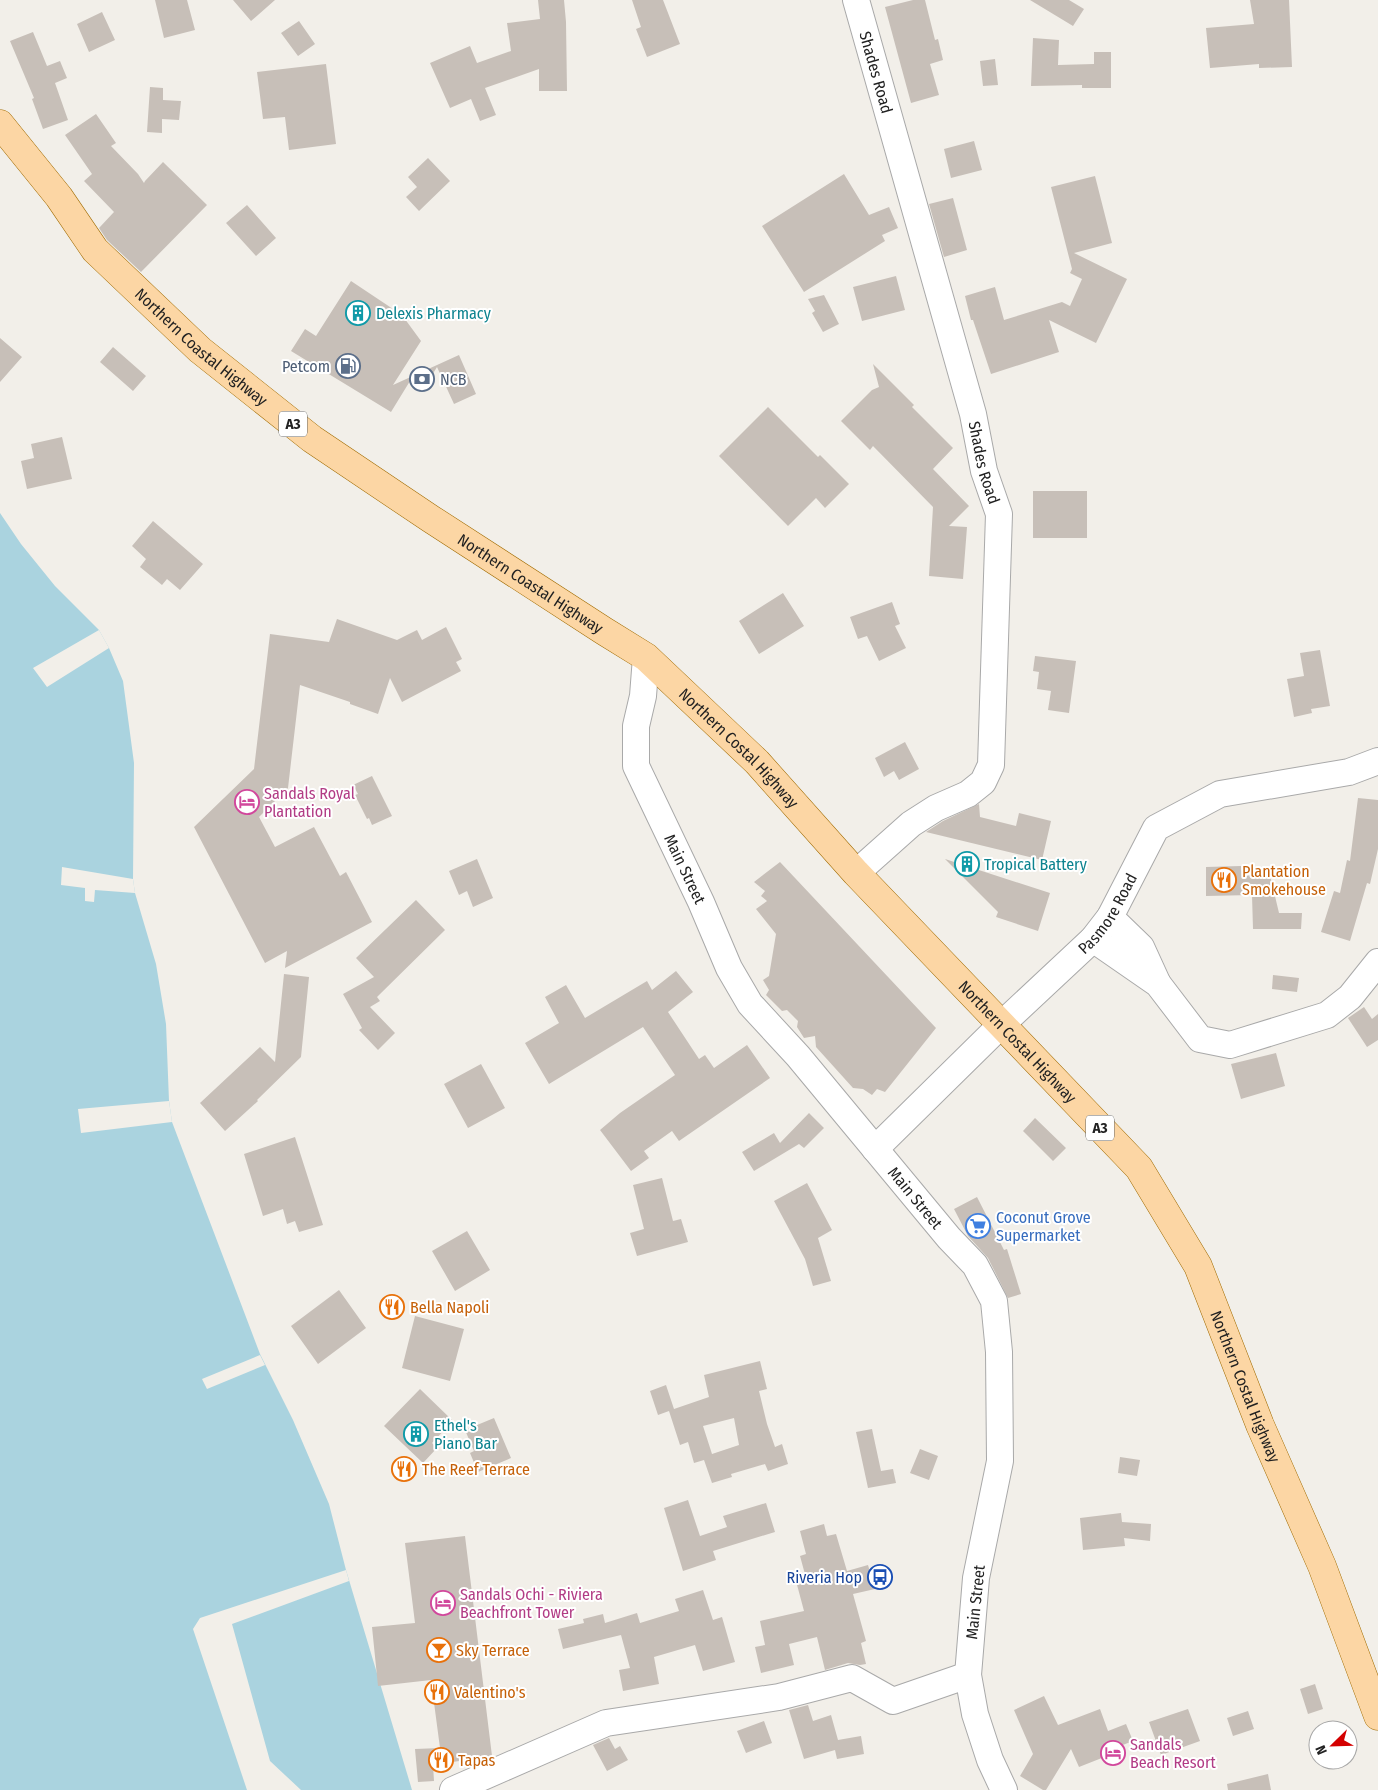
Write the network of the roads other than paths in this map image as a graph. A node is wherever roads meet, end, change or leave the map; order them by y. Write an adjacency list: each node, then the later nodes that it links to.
1 (856, 0): 5 (street, Shades Road)
2 (0, 124): 3 (main road, Northern Coastal Highway / A3)
3 (646, 656): 5 (main road, Northern Costal Highway / A3); 11 (street, Main Street)
4 (1378, 761): 6 (street, Pasmore Road)
5 (856, 873): 10 (main road, Northern Costal Highway / A3)
6 (1110, 917): 7 (street, Pasmore Road); 9 (street)
7 (1093, 939): 9 (street); 10 (street, Pasmore Road)
8 (1378, 962): 9 (street)
9 (1158, 984)
10 (1001, 1025): 11 (street, Pasmore Road); 13 (main road, Northern Costal Highway / A3)
11 (875, 1149): 12 (street, Main Street)
12 (968, 1675): 14 (street); 15 (street, Main Street)
13 (1378, 1714)
14 (453, 1790)
15 (1004, 1790)

